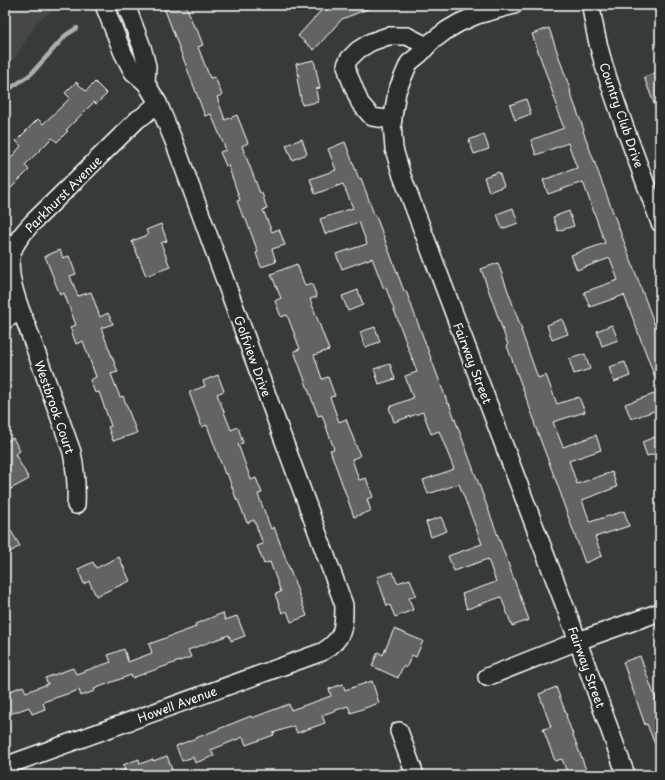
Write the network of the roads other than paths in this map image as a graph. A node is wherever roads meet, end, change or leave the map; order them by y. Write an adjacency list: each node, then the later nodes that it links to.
1 (104, 5): 6 (street, Golfview Drive)
2 (126, 5): 6 (street)
3 (514, 5): 5 (street, Fairway Street)
4 (591, 5): 9 (street, Country Club Drive)
5 (427, 46): 8 (street, Fairway Street); 8 (street)
6 (146, 83): 7 (street, Golfview Drive)
7 (158, 103): 10 (street, Parkhurst Avenue); 14 (street, Golfview Drive)
8 (393, 120): 15 (street, Fairway Street)
9 (660, 223)
10 (20, 311): 11 (street); 12 (street, Westbrook Court)
11 (5, 320)
12 (76, 505)
13 (660, 612): 15 (street)
14 (342, 632): 18 (street, Howell Avenue)
15 (578, 642): 16 (street); 20 (street, Fairway Street)
16 (487, 678)
17 (399, 731): 19 (street)
18 (5, 766)
19 (415, 775)
20 (626, 775)

